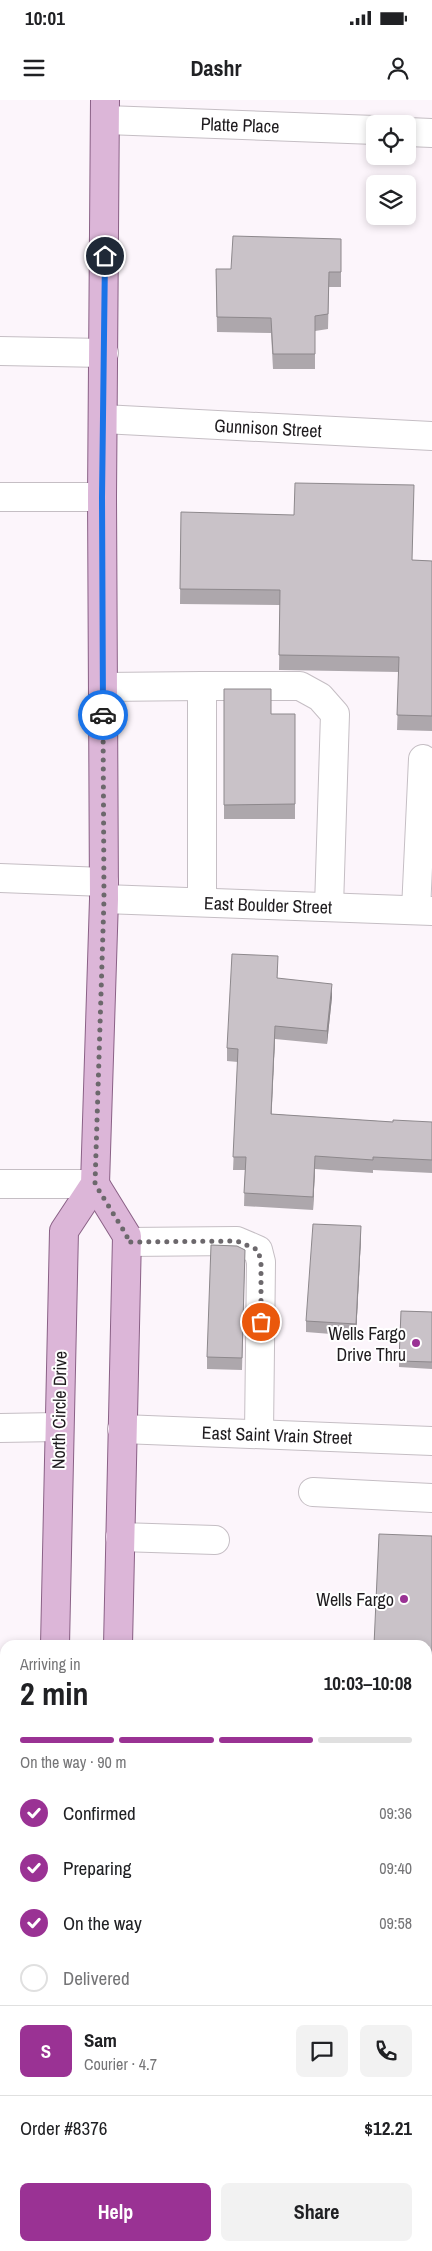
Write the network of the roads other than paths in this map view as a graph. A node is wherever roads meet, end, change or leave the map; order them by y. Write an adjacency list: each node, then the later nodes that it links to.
1 (106, 110): 2 (street, Platte Place); 6 (main road)
2 (366, 129)
3 (416, 132): 4 (street)
4 (432, 133)
5 (0, 351): 6 (street)
6 (104, 353): 7 (main road)
7 (103, 419): 8 (street, Gunnison Street); 10 (main road)
8 (432, 436)
9 (0, 497): 10 (street)
10 (102, 497): 12 (main road)
11 (202, 686): 12 (street); 16 (street); 17 (street)
12 (103, 687): 15 (main road)
13 (423, 759): 18 (street)
14 (0, 878): 15 (street, East Boulder Street)
15 (104, 891): 16 (street, East Boulder Street); 20 (main road)
16 (202, 902): 17 (street, East Boulder Street)
17 (329, 907): 18 (street, East Boulder Street)
18 (424, 910)
19 (0, 1184): 20 (street)
20 (95, 1184): 21 (main road); 22 (main road, North Circle Drive)
21 (127, 1242): 24 (main road); 25 (street)
22 (58, 1427): 23 (street); 31 (main road, North Circle Drive)
23 (0, 1428)
24 (122, 1429): 25 (street, East Saint Vrain Street); 29 (main road)
25 (260, 1434): 26 (street, East Saint Vrain Street)
26 (432, 1441)
27 (313, 1492): 28 (street)
28 (432, 1498)
29 (120, 1537): 30 (street); 32 (main road)
30 (215, 1540)
31 (55, 1640)
32 (118, 1640)

